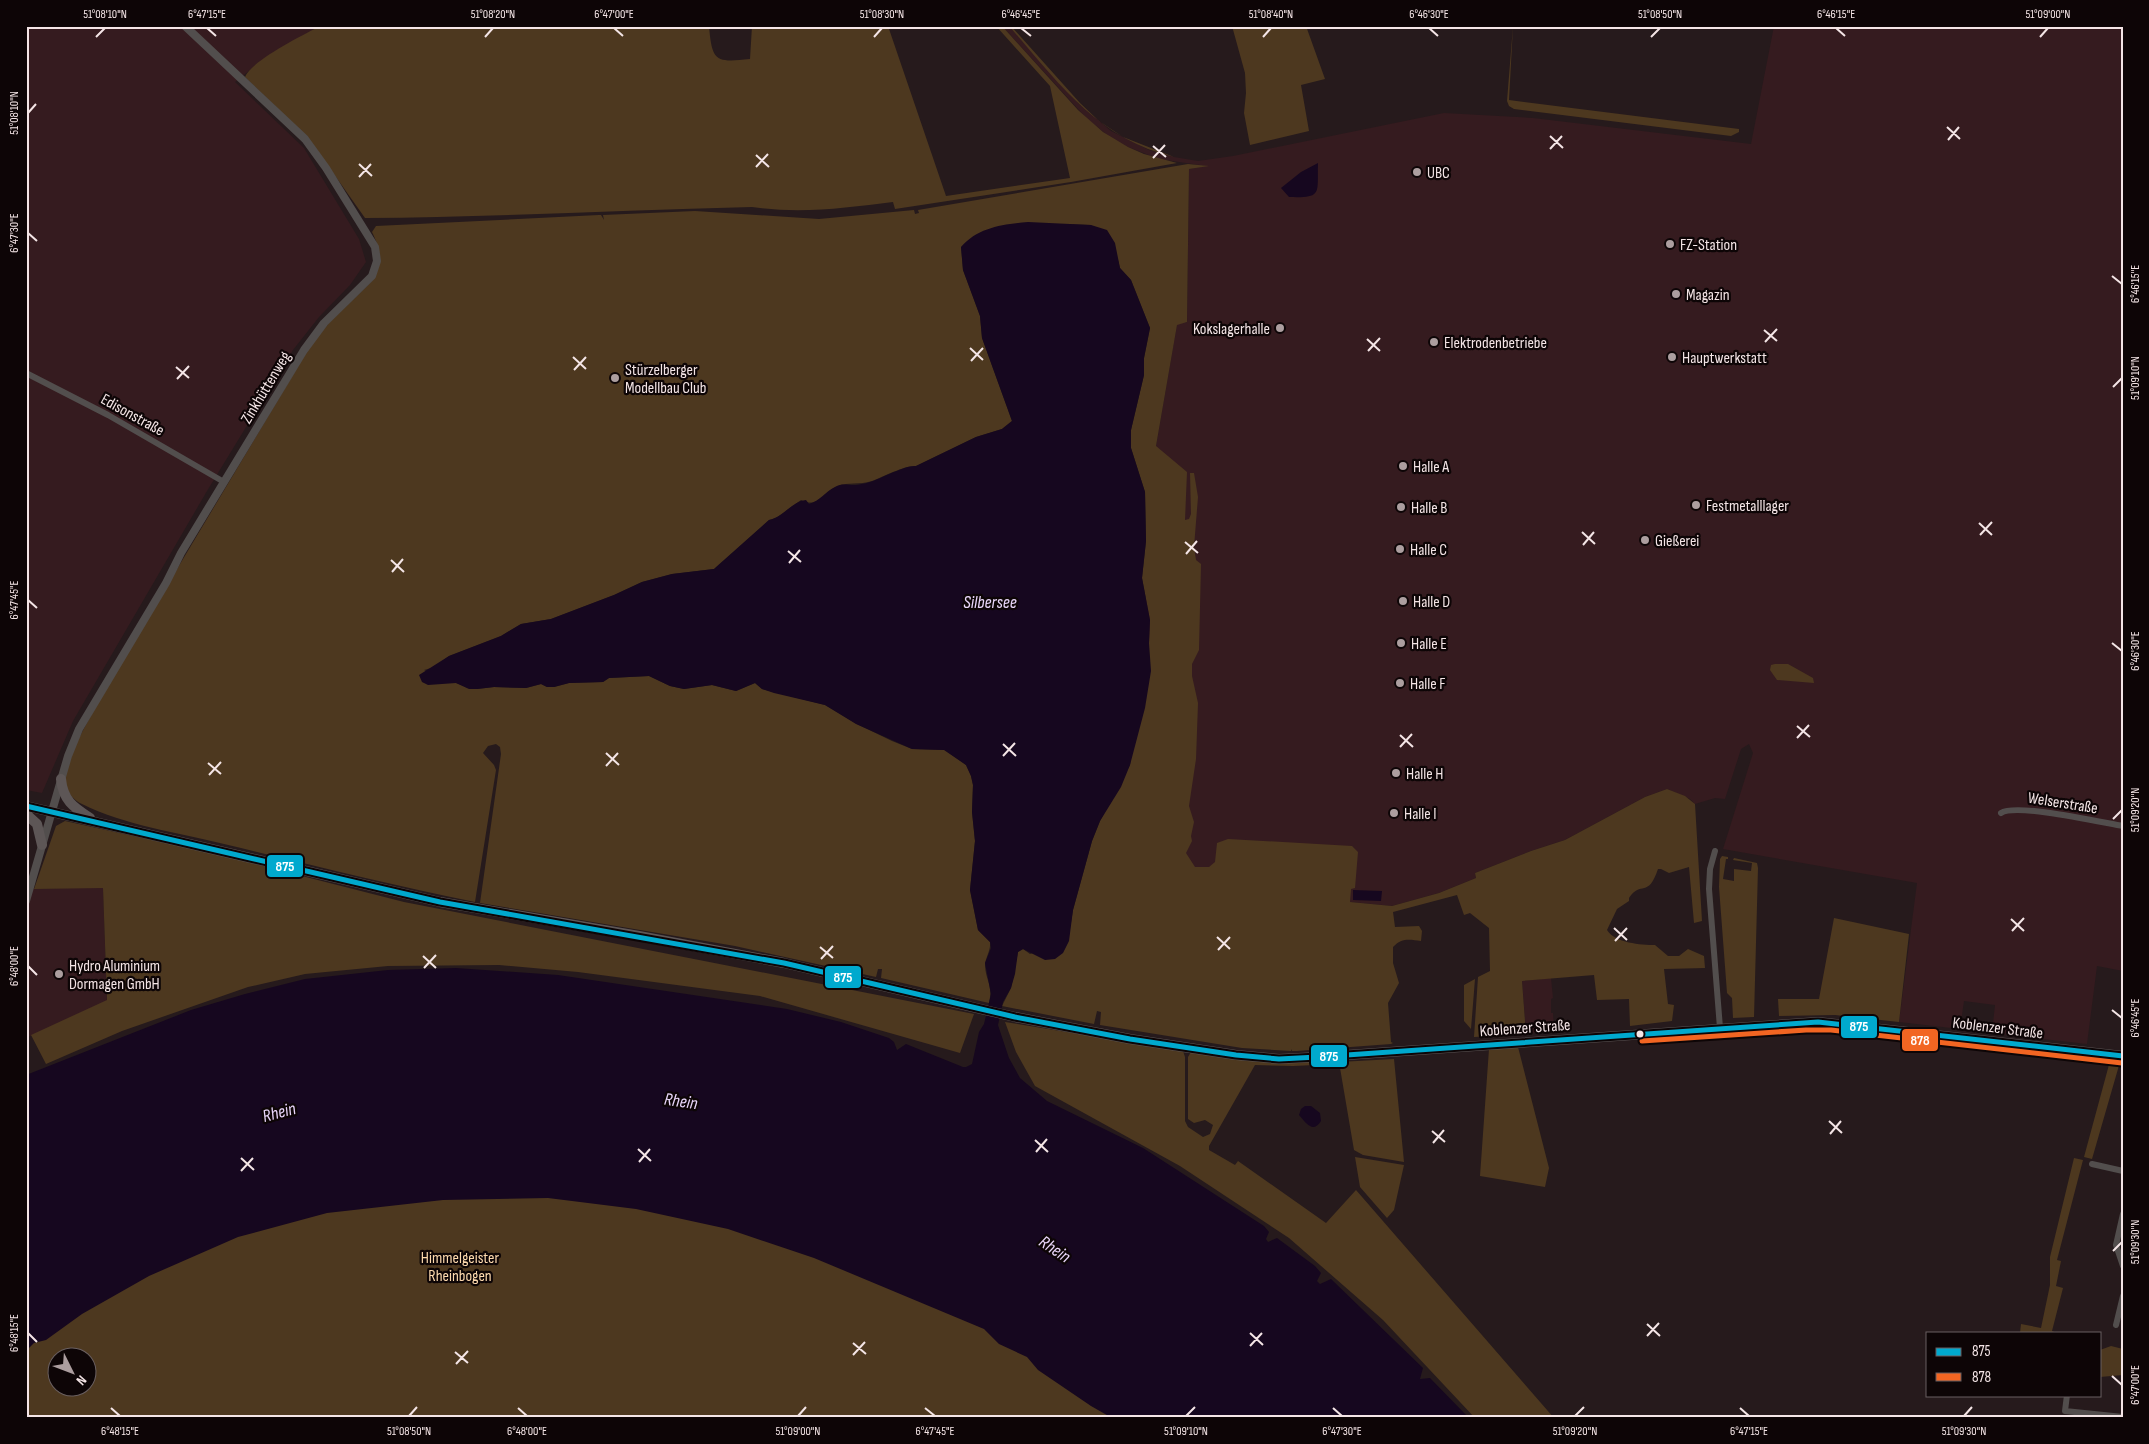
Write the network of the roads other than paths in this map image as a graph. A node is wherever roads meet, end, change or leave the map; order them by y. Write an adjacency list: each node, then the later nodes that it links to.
1 (186, 26): 3 (street, Zinkhüttenweg)
2 (26, 373): 3 (street, Edisonstraße)
3 (224, 482): 4 (street, Zinkhüttenweg)
4 (61, 779): 6 (street, Zinkhüttenweg); 9 (main road)
5 (26, 806): 6 (main road, Koblenzer Straße)
6 (52, 812): 9 (main road, Koblenzer Straße); 11 (street, Zinkhüttenweg)
7 (2001, 813): 10 (street, Welserstraße)
8 (26, 814): 11 (main road)
9 (97, 822): 14 (main road, Koblenzer Straße)
10 (2123, 826)
11 (42, 845): 13 (street, Zinkhüttenweg)
12 (1716, 851): 14 (street)
13 (26, 901)
14 (1720, 1028): 15 (main road, Koblenzer Straße)
15 (2123, 1056)
16 (2092, 1164): 17 (street)
17 (2123, 1171)
18 (2122, 1218): 19 (street)
19 (2123, 1266)
20 (2123, 1296): 21 (street)
21 (2116, 1325)
22 (2067, 1396): 23 (street)
23 (2123, 1417)

